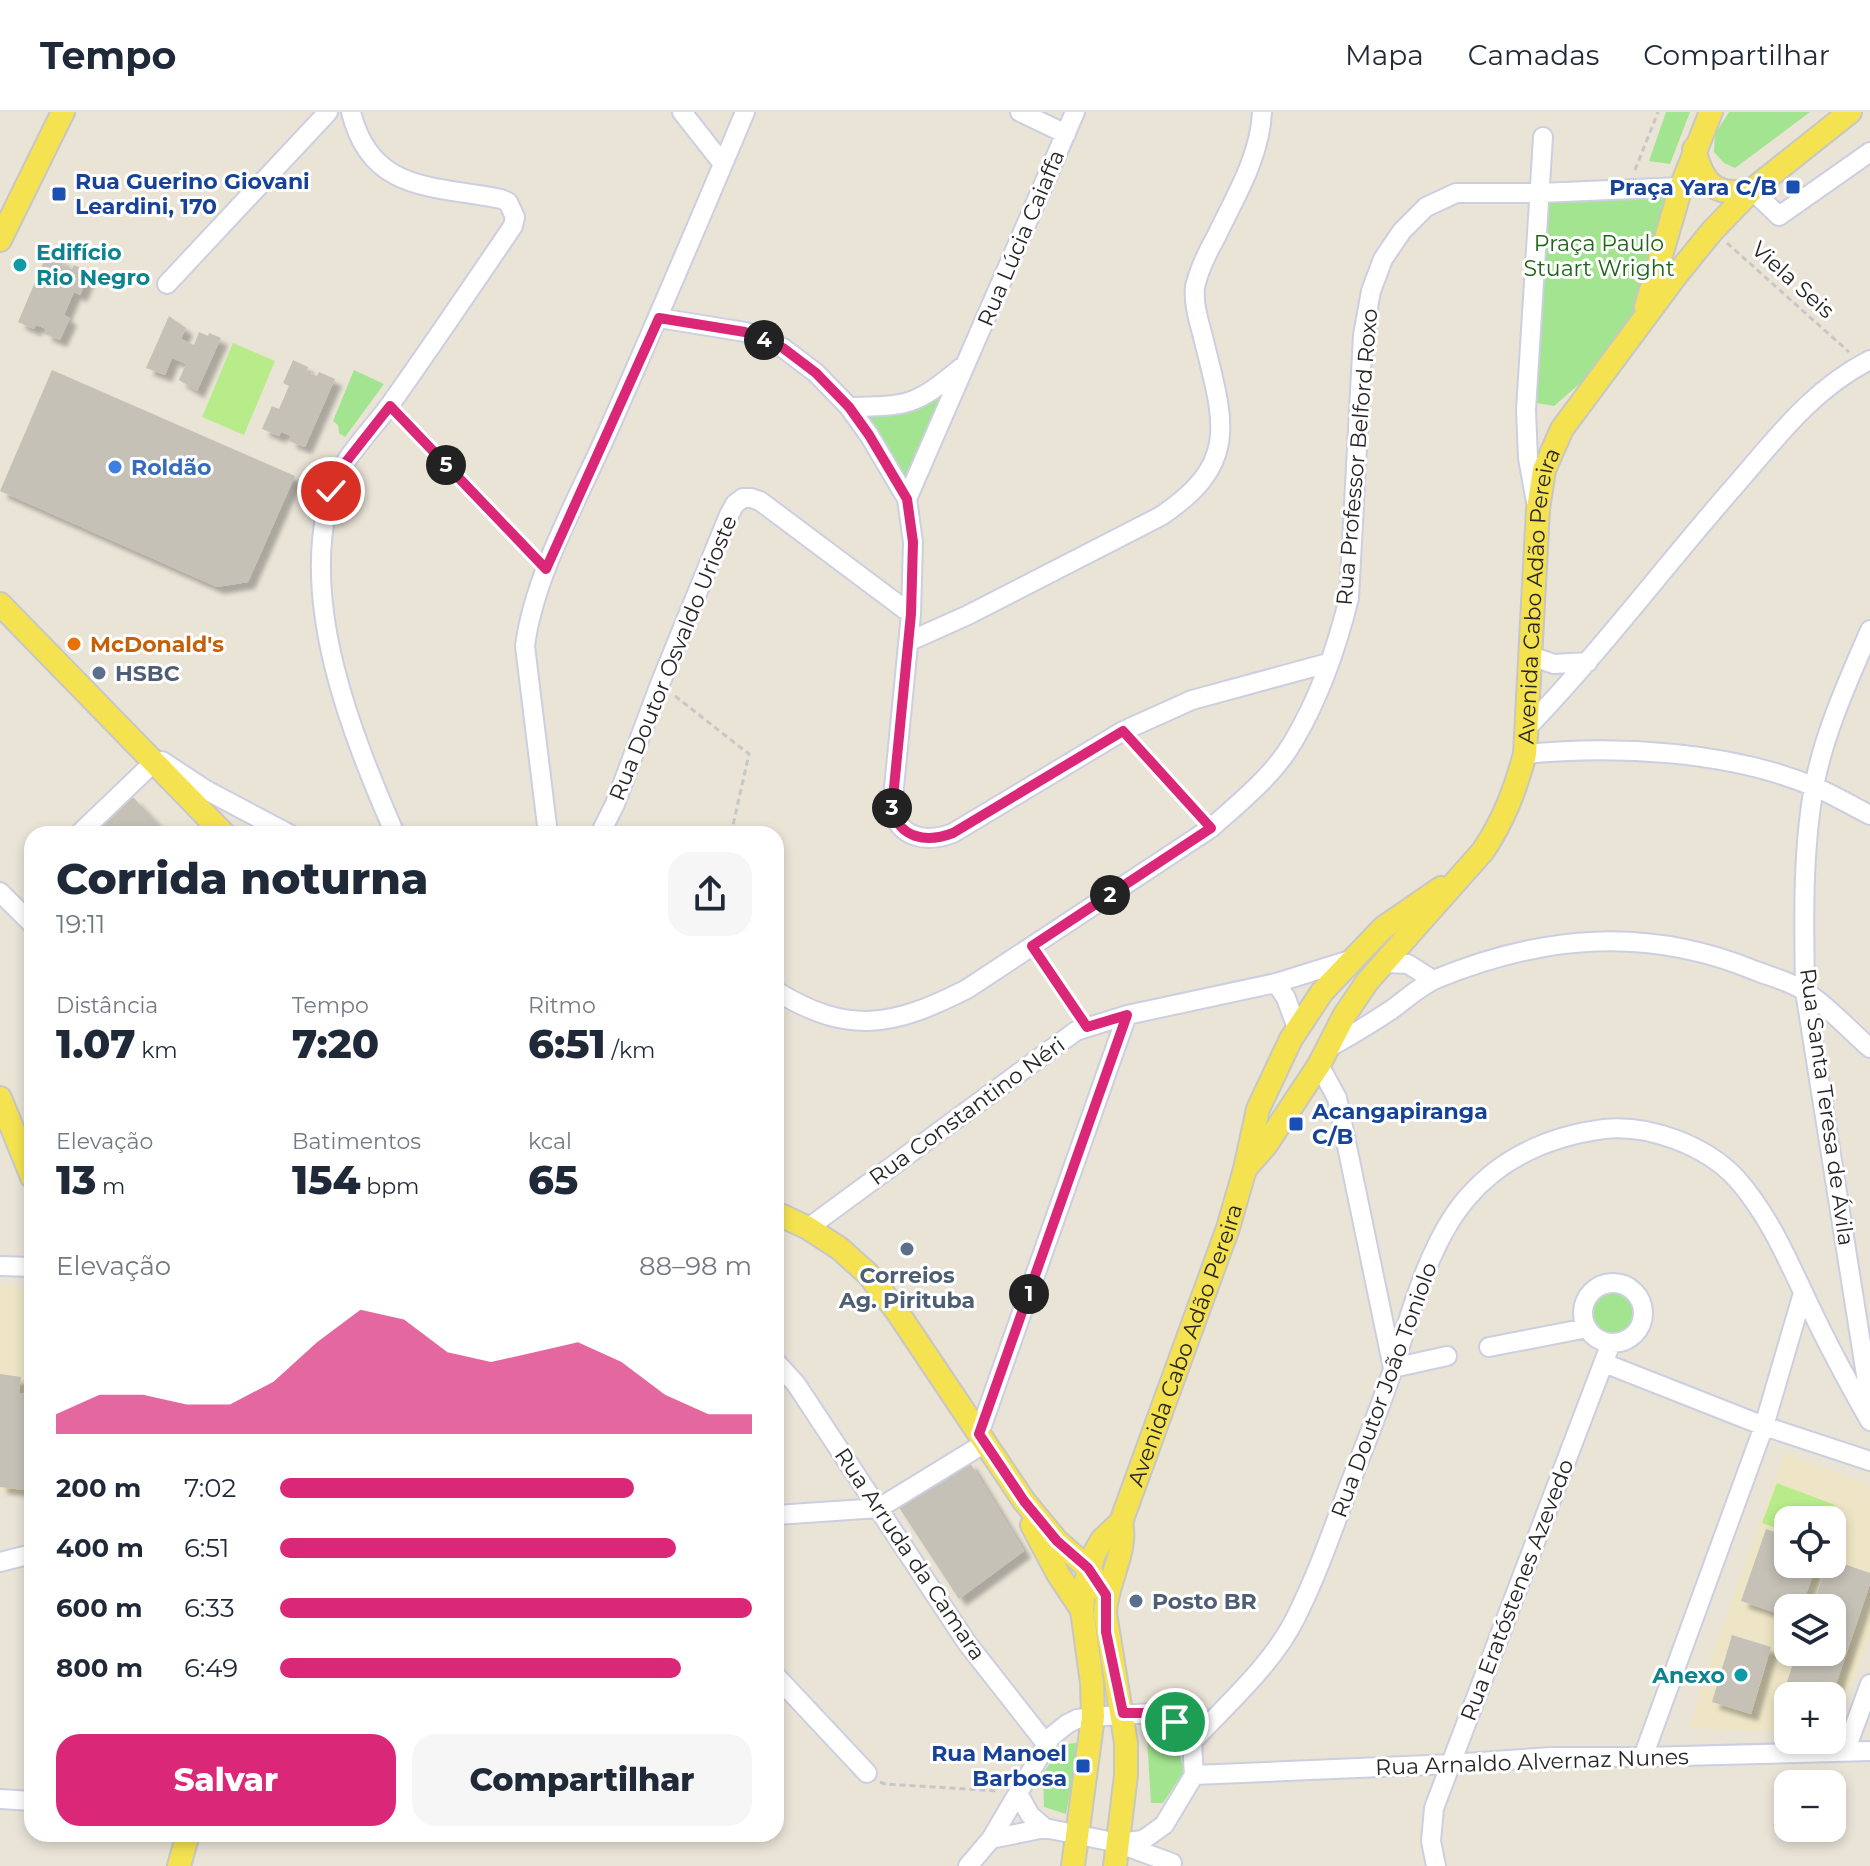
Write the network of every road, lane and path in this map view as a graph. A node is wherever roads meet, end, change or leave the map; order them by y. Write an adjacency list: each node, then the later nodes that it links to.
1 (63, 112): 21 (main road)
2 (328, 112): 23 (street)
3 (351, 112): 28 (street)
4 (682, 112): 16 (street)
5 (745, 112): 16 (street)
6 (1020, 112): 12 (street)
7 (1075, 112): 12 (street, Rua Lúcia Caiaffa)
8 (1262, 112): 36 (street)
9 (1658, 112): 18 (path)
10 (1711, 112): 14 (main road, Avenida Cabo Adão Pereira)
11 (1850, 112): 19 (main road, Avenida Cabo Adão Pereira)
12 (1066, 134): 27 (street, Rua Lúcia Caiaffa)
13 (1543, 137): 20 (street)
14 (1694, 149): 17 (main road, Avenida Cabo Adão Pereira); 19 (main road)
15 (1870, 152): 19 (street)
16 (723, 164): 24 (street)
17 (1681, 187): 18 (street, Rua Professor Belford Roxo); 25 (main road, Avenida Cabo Adão Pereira)
18 (1628, 188): 20 (street, Rua Professor Belford Roxo)
19 (1752, 190): 25 (main road, Avenida Cabo Adão Pereira)
20 (1540, 193): 31 (street); 39 (street, Rua Professor Belford Roxo)
21 (0, 240)
22 (1731, 246): 26 (path, Viela Seis)
23 (167, 284)
24 (659, 318): 29 (street); 32 (street)
25 (1642, 320): 31 (main road, Avenida Cabo Adão Pereira)
26 (1866, 362): 38 (street)
27 (967, 363): 29 (street, Rua Lúcia Caiaffa); 30 (street, Rua Lúcia Caiaffa)
28 (390, 406): 32 (path); 51 (street)
29 (849, 407): 30 (street)
30 (907, 499): 34 (street)
31 (1538, 509): 37 (main road, Avenida Cabo Adão Pereira)
32 (546, 569): 52 (street)
33 (0, 604): 43 (main road)
34 (911, 614): 36 (street); 40 (street, Rua Doutor Osvaldo Urioste)
35 (1870, 630): 46 (street, Rua Santa Teresa de Ávila)
36 (910, 641): 42 (street)
37 (1531, 656): 38 (street); 41 (main road, Avenida Cabo Adão Pereira)
38 (1588, 662): 41 (street)
39 (1328, 663): 42 (street); 55 (street, Rua Professor Belford Roxo)
40 (660, 684): 53 (street, Rua Doutor Osvaldo Urioste); 54 (path)
41 (1527, 728): 44 (main road, Avenida Cabo Adão Pereira)
42 (1123, 731): 55 (path)
43 (133, 742): 45 (main road); 50 (street)
44 (1525, 754): 46 (street); 56 (main road, Avenida Cabo Adão Pereira)
45 (152, 764): 48 (street); 49 (main road)
46 (1814, 786): 47 (street); 64 (street, Rua Santa Teresa de Ávila)
47 (1870, 815)
48 (87, 826)
49 (216, 826)
50 (274, 826)
51 (392, 826)
52 (547, 826)
53 (604, 826)
54 (733, 826)
55 (1211, 828): 59 (street, Rua Professor Belford Roxo)
56 (1455, 880): 60 (main road, Avenida Cabo Adão Pereira); 61 (main road, Avenida Cabo Adão Pereira)
57 (0, 892): 58 (street)
58 (24, 916)
59 (1032, 946): 65 (street, Rua Professor Belford Roxo); 67 (path)
60 (1353, 959): 61 (main road); 63 (street, Rua Constantino Néri); 68 (main road, Avenida Cabo Adão Pereira)
61 (1384, 963): 62 (street); 70 (main road, Avenida Cabo Adão Pereira)
62 (1433, 980): 64 (street); 70 (street)
63 (1276, 983): 66 (street, Rua Constantino Néri); 68 (street)
64 (1805, 991): 69 (street); 83 (street, Rua Santa Teresa de Ávila)
65 (784, 995)
66 (1127, 1015): 67 (street, Rua Constantino Néri); 91 (street)
67 (1087, 1027): 75 (street, Rua Constantino Néri)
68 (1297, 1028): 70 (main road); 73 (main road, Avenida Cabo Adão Pereira)
69 (1870, 1048)
70 (1324, 1056): 73 (main road, Avenida Cabo Adão Pereira); 86 (street)
71 (0, 1098): 72 (main road)
72 (24, 1157)
73 (1245, 1169): 96 (main road, Avenida Cabo Adão Pereira)
74 (784, 1217): 75 (main road)
75 (808, 1228): 91 (main road)
76 (0, 1266): 77 (street)
77 (24, 1267)
78 (1803, 1293): 80 (street, Rua Doutor João Toniolo); 86 (street, Rua Doutor João Toniolo); 90 (street)
79 (1587, 1328): 81 (street); 81 (street); 82 (street)
80 (1826, 1340): 83 (street); 88 (street, Rua Doutor João Toniolo)
81 (1611, 1343): 85 (street, Rua Eratóstenes Azevedo)
82 (1489, 1347)
83 (1866, 1349): 88 (street, Rua Santa Teresa de Ávila)
84 (1447, 1356): 86 (street)
85 (1604, 1363): 90 (street); 113 (street, Rua Eratóstenes Azevedo)
86 (1393, 1368): 106 (street, Rua Doutor João Toniolo)
87 (784, 1371): 94 (street, Rua Arruda da Camara)
88 (1866, 1396): 89 (street, Rua Doutor João Toniolo)
89 (1870, 1421)
90 (1764, 1426): 92 (street); 112 (street)
91 (982, 1438): 93 (main road); 94 (street)
92 (1870, 1461)
93 (1024, 1501): 99 (main road); 101 (main road)
94 (879, 1508): 95 (street); 107 (street, Rua Arruda da Camara)
95 (784, 1514)
96 (1121, 1522): 99 (main road, Avenida Cabo Adão Pereira); 100 (main road, Avenida Cabo Adão Pereira)
97 (24, 1556): 98 (street)
98 (0, 1562)
99 (1088, 1568): 100 (main road); 101 (main road, Avenida Cabo Adão Pereira)
100 (1106, 1595): 104 (main road)
101 (1082, 1610): 105 (main road)
102 (1870, 1684): 108 (street)
103 (784, 1685): 114 (street)
104 (1123, 1713): 105 (street); 106 (street); 124 (main road)
105 (1093, 1717): 107 (street); 121 (main road)
106 (1192, 1742): 115 (street)
107 (1047, 1745): 116 (street)
108 (1846, 1749)
109 (1870, 1751): 110 (street, Rua Arnaldo Alvernaz Nunes)
110 (1846, 1752)
111 (1774, 1754): 112 (street, Rua Arnaldo Alvernaz Nunes)
112 (1643, 1757): 113 (street, Rua Arnaldo Alvernaz Nunes)
113 (1451, 1764): 115 (street, Rua Arnaldo Alvernaz Nunes); 130 (street, Rua Eratóstenes Azevedo)
114 (867, 1773): 116 (path)
115 (1194, 1775): 119 (street)
116 (1019, 1795): 120 (street); 122 (street)
117 (0, 1799): 118 (street)
118 (24, 1800)
119 (1164, 1825): 124 (street); 125 (street)
120 (1045, 1828): 121 (street); 122 (street)
121 (1079, 1836): 124 (street); 128 (main road)
122 (991, 1839): 127 (street)
123 (186, 1842): 126 (main road)
124 (1118, 1843): 125 (street); 129 (main road)
125 (1173, 1864)
126 (179, 1866)
127 (968, 1866)
128 (1073, 1866)
129 (1115, 1866)
130 (1436, 1866)

